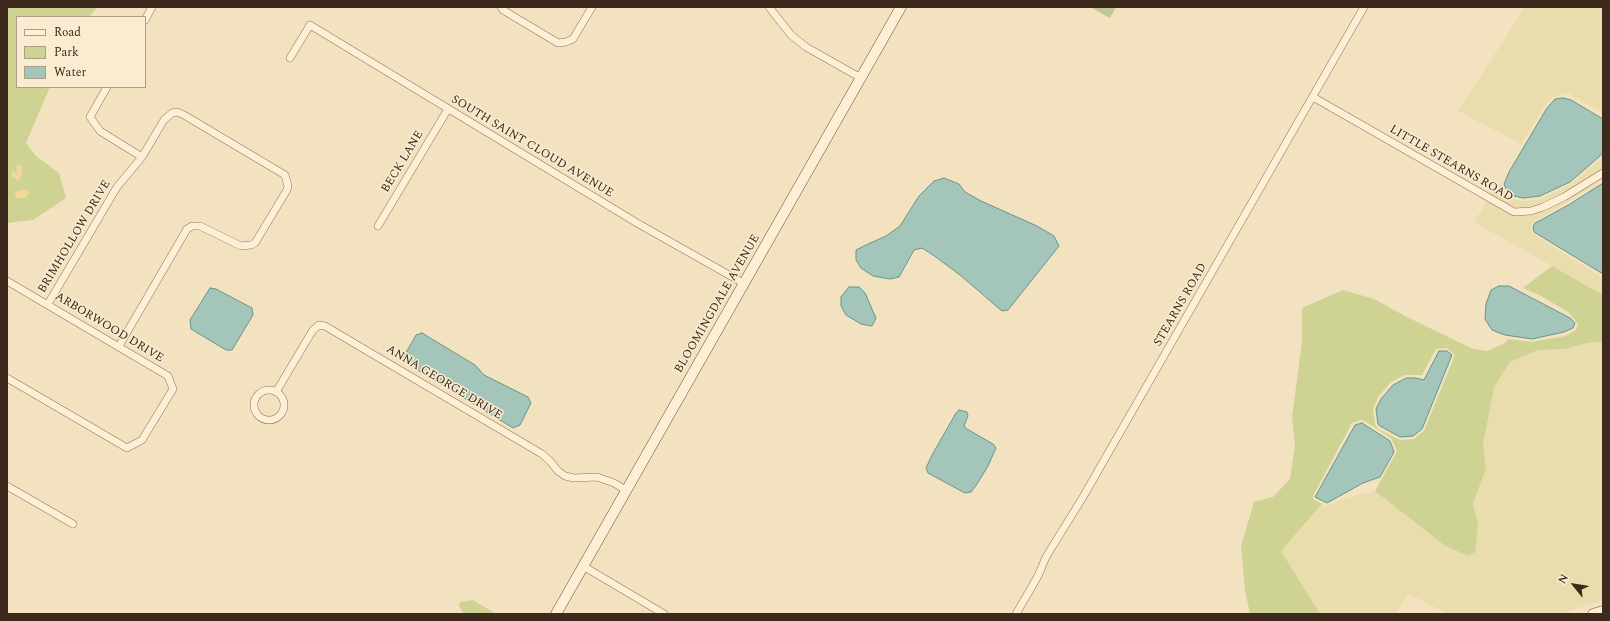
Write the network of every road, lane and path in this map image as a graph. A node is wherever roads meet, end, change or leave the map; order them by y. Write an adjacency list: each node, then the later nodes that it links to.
1 (152, 7): 7 (street)
2 (501, 7): 3 (street)
3 (592, 7)
4 (770, 7): 9 (street)
5 (901, 7): 9 (street, BLOOMINGDALE AVENUE)
6 (1364, 7): 11 (street, STEARNS ROAD)
7 (146, 18)
8 (290, 58): 12 (street, SOUTH SAINT CLOUD AVENUE)
9 (861, 78): 17 (street, BLOOMINGDALE AVENUE)
10 (106, 88): 13 (street)
11 (1313, 97): 14 (street, LITTLE STEARNS ROAD); 28 (street, STEARNS ROAD)
12 (448, 109): 15 (street, BECK LANE); 17 (street, SOUTH SAINT CLOUD AVENUE)
13 (142, 157): 18 (street, BRIMHOLLOW DRIVE); 19 (street, BRIMHOLLOW DRIVE)
14 (1603, 173)
15 (378, 226)
16 (7, 281): 18 (street, ARBORWOOD DRIVE)
17 (745, 284): 23 (street, BLOOMINGDALE AVENUE)
18 (48, 304): 19 (street, ARBORWOOD DRIVE)
19 (119, 346): 20 (street, ARBORWOOD DRIVE)
20 (7, 378)
21 (276, 392): 21 (street); 23 (street, ANNA GEORGE DRIVE)
22 (7, 486): 24 (street)
23 (626, 490): 25 (street, BLOOMINGDALE AVENUE)
24 (73, 524)
25 (583, 566): 26 (street, BLOOMINGDALE AVENUE); 27 (street)
26 (556, 614)
27 (664, 614)
28 (1016, 614)

